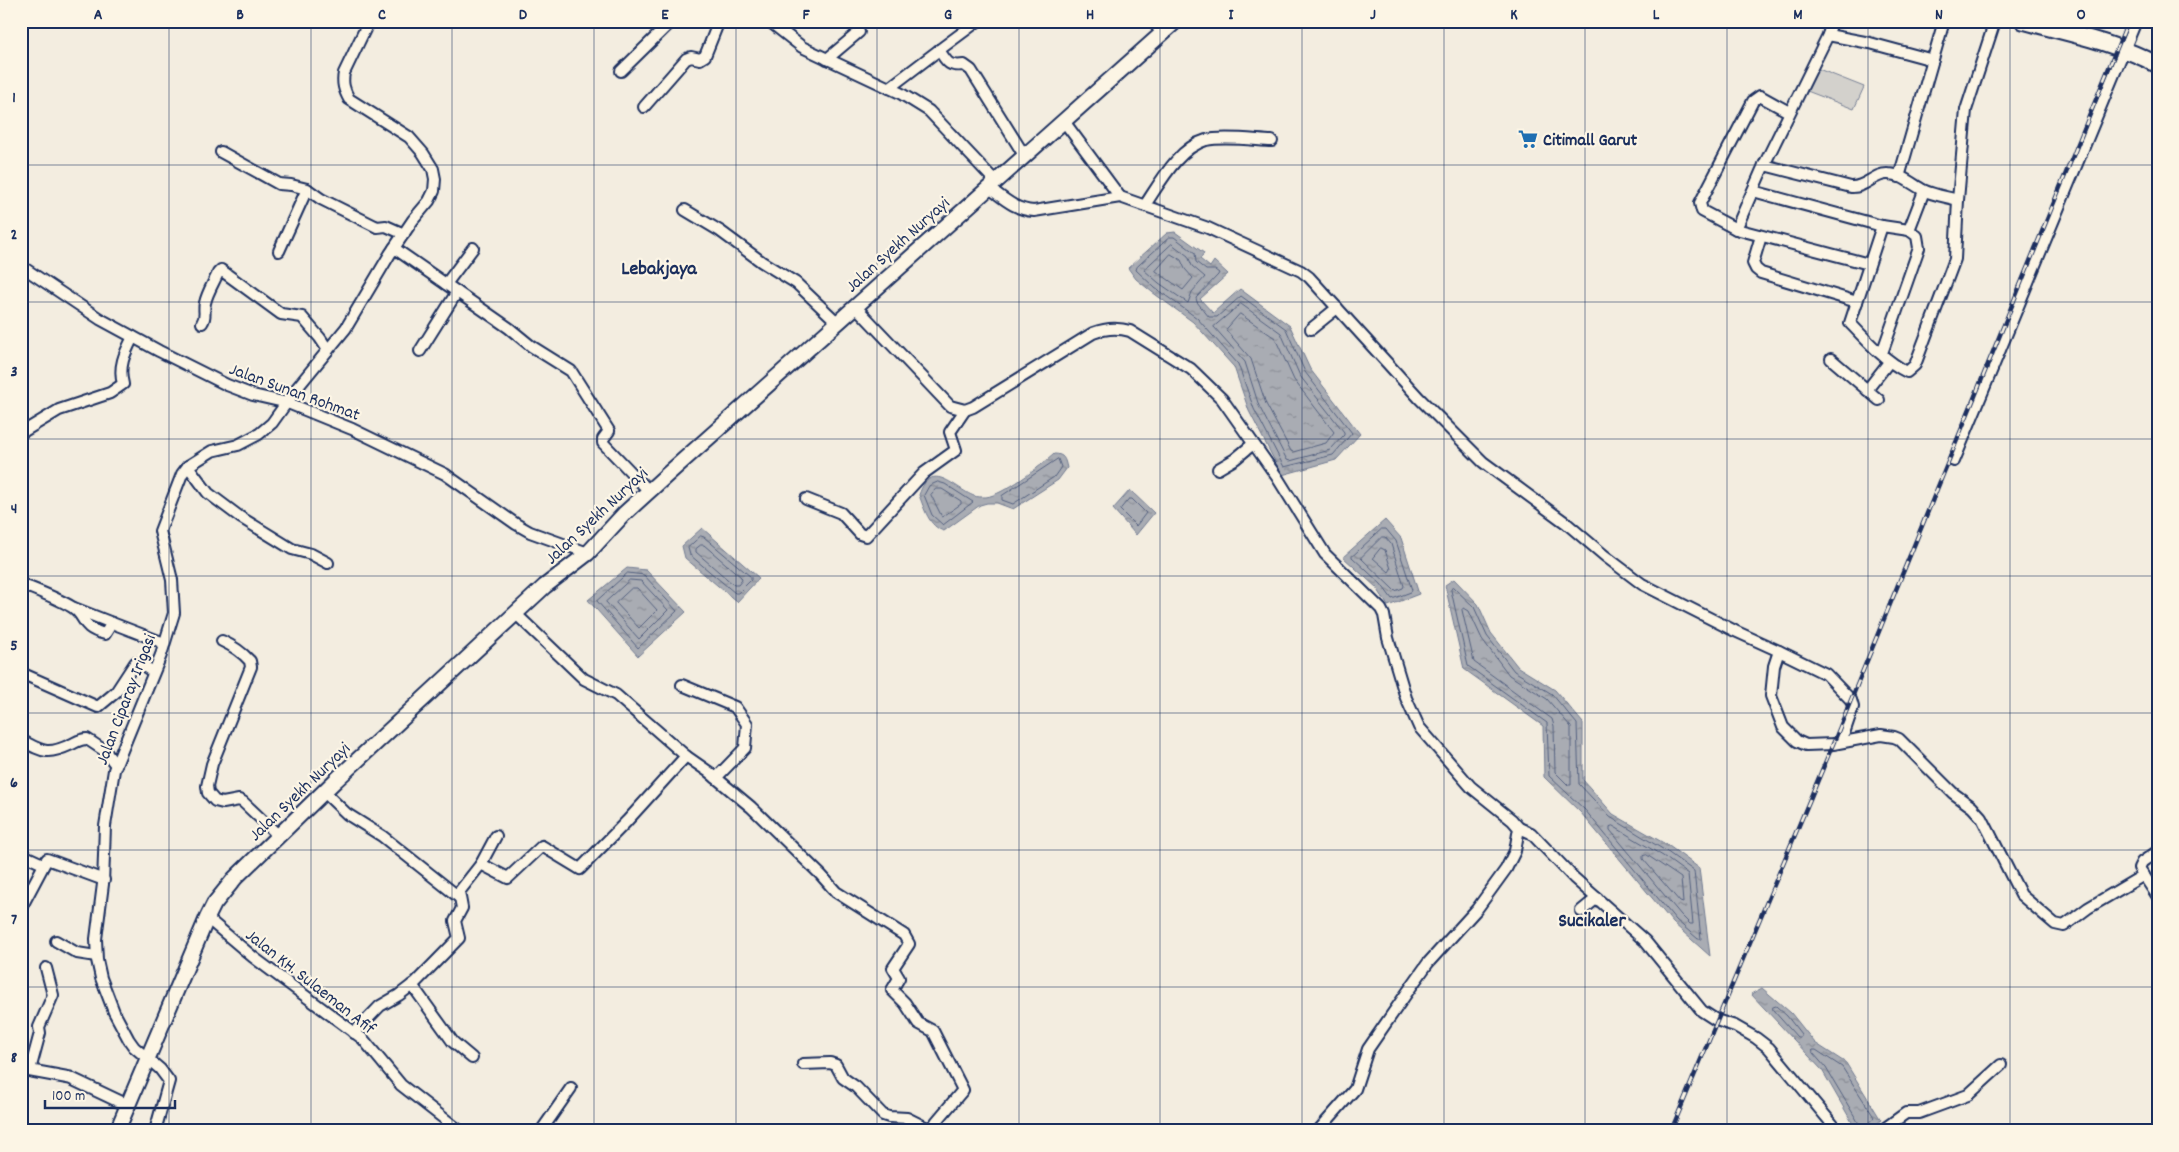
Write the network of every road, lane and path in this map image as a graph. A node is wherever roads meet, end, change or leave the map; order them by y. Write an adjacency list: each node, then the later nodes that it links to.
1 (369, 21): 42 (street)
2 (672, 21): 21 (street)
3 (718, 21): 23 (street)
4 (769, 21): 18 (street)
5 (978, 21): 17 (street)
6 (1153, 21): 14 (street)
7 (1176, 21): 14 (main road, Jalan Syekh Nuryayi)
8 (1832, 21): 15 (street)
9 (1944, 21): 19 (street)
10 (1995, 21): 36 (street)
11 (2023, 21): 16 (main road)
12 (2136, 21): 16 (street)
13 (859, 32): 18 (street)
14 (1162, 34): 25 (main road, Jalan Syekh Nuryayi)
15 (1828, 35): 19 (street); 24 (street)
16 (2124, 49): 20 (main road); 69 (street)
17 (939, 50): 22 (street); 28 (street)
18 (827, 59): 22 (street)
19 (1933, 60): 30 (street)
20 (2158, 65)
21 (620, 71)
22 (888, 88): 31 (street)
23 (644, 107)
24 (1789, 112): 29 (street); 40 (street)
25 (1063, 120): 28 (main road, Jalan Syekh Nuryayi); 35 (street)
26 (1272, 141): 37 (street)
27 (221, 152): 32 (street)
28 (1024, 155): 31 (main road, Jalan Syekh Nuryayi)
29 (1764, 165): 30 (street); 34 (street)
30 (1899, 177): 33 (street)
31 (992, 184): 35 (street); 52 (main road, Jalan Syekh Nuryayi)
32 (307, 189): 42 (street); 46 (street)
33 (1924, 190): 36 (street); 41 (street)
34 (1753, 191): 39 (street); 40 (street)
35 (1120, 197): 37 (street)
36 (1958, 200): 62 (street)
37 (1145, 205): 53 (street)
38 (685, 210): 54 (street)
39 (1882, 226): 41 (street); 47 (street)
40 (1736, 229): 43 (street)
41 (1909, 230): 60 (street)
42 (404, 234): 44 (street)
43 (1761, 236): 47 (street); 51 (street)
44 (394, 248): 49 (street); 58 (street)
45 (473, 248): 49 (street)
46 (280, 251)
47 (1869, 264): 51 (street)
48 (21, 266): 57 (street, Jalan Sunan Rohmat)
49 (446, 284): 50 (street)
50 (457, 292): 59 (street); 72 (street)
51 (1857, 302): 60 (street)
52 (856, 306): 54 (main road, Jalan Syekh Nuryayi); 66 (street)
53 (1338, 308): 56 (street); 80 (street)
54 (837, 322): 72 (main road, Jalan Syekh Nuryayi)
55 (202, 323): 58 (street)
56 (1311, 329)
57 (133, 337): 65 (street, Jalan Sunan Rohmat); 67 (street)
58 (328, 350): 65 (street)
59 (420, 352)
60 (1882, 353): 62 (street)
61 (1831, 359): 63 (street)
62 (1888, 362): 63 (street)
63 (1867, 390): 64 (street)
64 (1878, 400)
65 (288, 403): 70 (street); 74 (street, Jalan Sunan Rohmat)
66 (964, 410): 68 (street); 73 (street)
67 (21, 433)
68 (1254, 444): 71 (street); 90 (street)
69 (1954, 461)
70 (188, 466): 75 (street); 79 (street, Jalan Ciparay Irigasi)
71 (1218, 469)
72 (648, 491): 74 (main road, Jalan Syekh Nuryayi)
73 (806, 499)
74 (588, 553): 77 (main road, Jalan Syekh Nuryayi)
75 (328, 563)
76 (21, 584): 79 (street)
77 (516, 614): 86 (street); 89 (main road, Jalan Syekh Nuryayi)
78 (222, 641): 91 (street)
79 (164, 643): 82 (street, Jalan Ciparay Irigasi)
80 (1779, 651): 85 (street); 85 (street)
81 (21, 672): 82 (street)
82 (152, 672): 87 (street, Jalan Ciparay Irigasi)
83 (682, 685): 88 (street)
84 (21, 740): 87 (street)
85 (1841, 742): 97 (street)
86 (686, 756): 88 (street); 96 (street)
87 (114, 762): 98 (street, Jalan Ciparay Irigasi)
88 (716, 778): 117 (street)
89 (324, 792): 91 (main road, Jalan Syekh Nuryayi); 100 (street)
90 (1519, 828): 101 (street); 122 (street)
91 (279, 836): 104 (main road, Jalan Syekh Nuryayi)
92 (496, 836): 96 (street)
93 (2158, 851): 97 (street)
94 (21, 854): 95 (street)
95 (43, 864): 98 (street); 102 (street)
96 (481, 864): 100 (street)
97 (2144, 875): 99 (street)
98 (100, 879): 106 (street, Jalan Ciparay Irigasi)
99 (2158, 897)
100 (460, 898): 108 (street)
101 (1597, 898): 103 (street); 123 (street)
102 (21, 908)
103 (1581, 911)
104 (207, 918): 109 (street, Jalan KH. Sulaeman Afif); 111 (main road, Jalan Syekh Nuryayi)
105 (56, 941): 106 (street)
106 (90, 956): 111 (street, Jalan Ciparay Irigasi)
107 (46, 968): 114 (street)
108 (412, 985): 109 (street); 110 (street)
109 (354, 1033): 120 (street, Jalan KH. Sulaeman Afif)
110 (472, 1058)
111 (146, 1059): 116 (main road, Jalan Syekh Nuryayi); 119 (street, Jalan Ciparay Irigasi)
112 (803, 1064): 117 (street)
113 (2001, 1065): 124 (street)
114 (26, 1069): 116 (street)
115 (571, 1088): 121 (street)
116 (127, 1105): 118 (main road, Jalan Syekh Nuryayi)
117 (939, 1128)
118 (117, 1131)
119 (154, 1131)
120 (460, 1131)
121 (541, 1131)
122 (1318, 1131)
123 (1838, 1131)
124 (1882, 1131)

